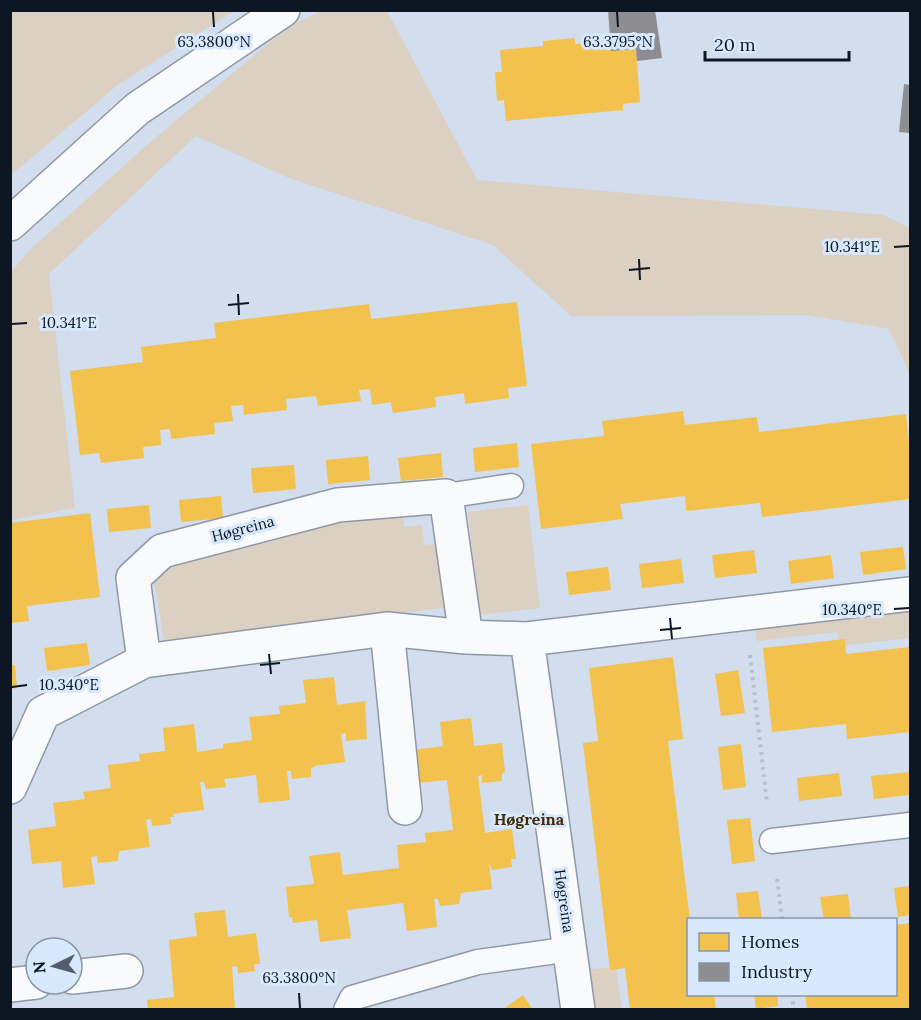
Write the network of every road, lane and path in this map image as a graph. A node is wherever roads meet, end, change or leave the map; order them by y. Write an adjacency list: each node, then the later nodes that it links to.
1 (283, 10): 2 (street)
2 (10, 224)
3 (511, 486): 4 (lane, Høgreina)
4 (446, 496): 8 (street); 10 (street, Høgreina)
5 (910, 594): 6 (street)
6 (746, 615): 9 (street); 14 (path)
7 (387, 629): 8 (street); 10 (street); 12 (street)
8 (466, 638): 9 (street)
9 (527, 639): 16 (street, Høgreina)
10 (144, 661): 11 (street)
11 (10, 787)
12 (405, 808)
13 (910, 825): 14 (lane)
14 (772, 841): 15 (path)
15 (782, 918)
16 (571, 949): 19 (lane, Høgreina); 20 (street, Høgreina)
17 (126, 971): 18 (street)
18 (84, 976)
19 (346, 1010)
20 (578, 1010)

